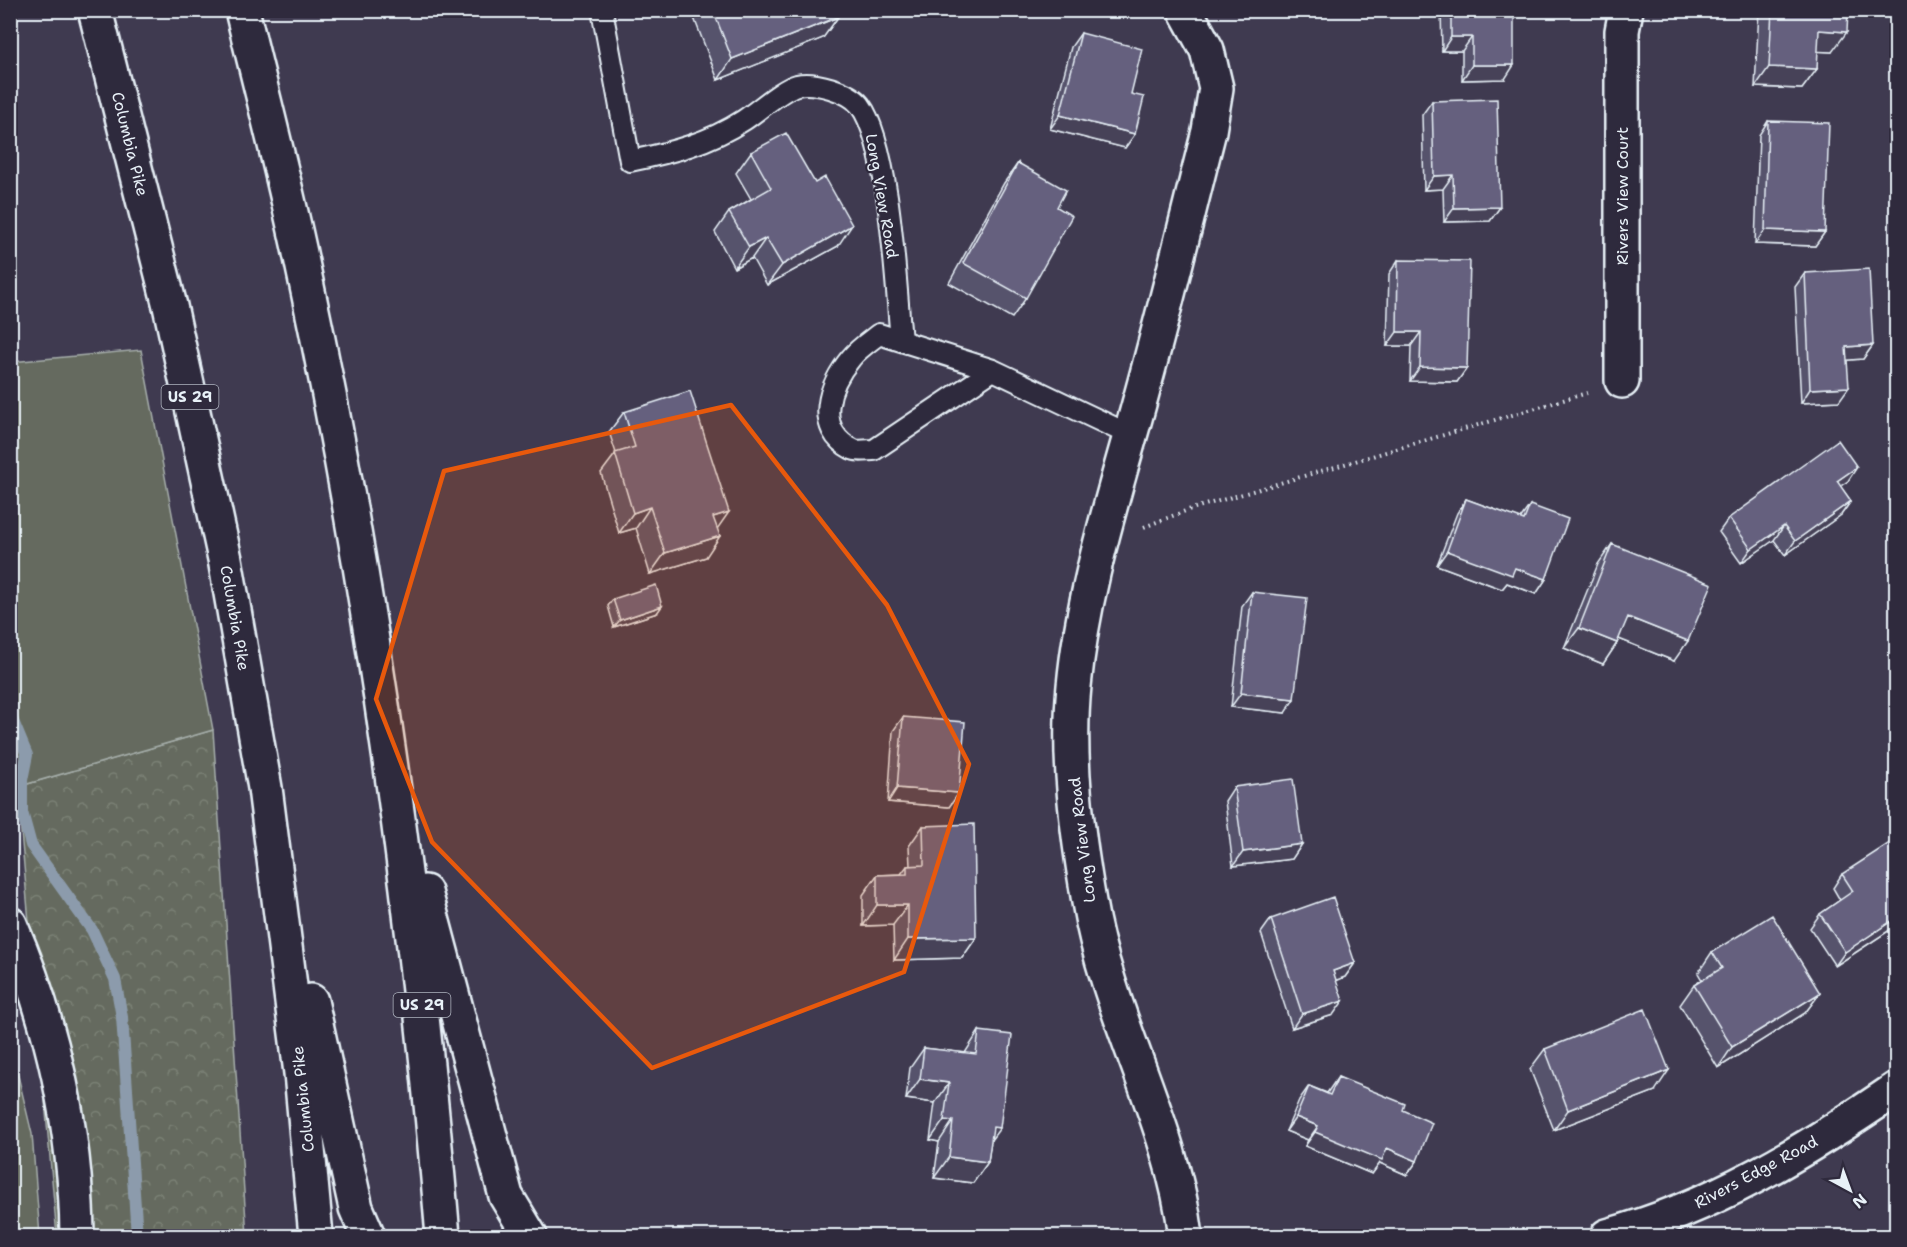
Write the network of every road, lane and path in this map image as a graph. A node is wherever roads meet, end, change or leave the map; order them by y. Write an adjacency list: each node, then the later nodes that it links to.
1 (96, 10): 12 (main road, Columbia Pike / US 29)
2 (242, 10): 11 (main road, US 29)
3 (602, 10): 6 (lane, Long View Road)
4 (1185, 10): 9 (main road, Long View Road)
5 (1626, 10): 8 (main road, Rivers View Court)
6 (901, 341): 7 (lane); 7 (lane)
7 (993, 370): 9 (lane)
8 (1622, 381): 10 (path)
9 (1130, 435): 20 (main road, Long View Road)
10 (1137, 532)
11 (393, 775): 18 (main road, US 29); 19 (main road)
12 (265, 788): 16 (main road, Columbia Pike / US 29); 17 (main road)
13 (10, 924): 15 (main road)
14 (1896, 1089): 21 (main road, Rivers Edge Road)
15 (76, 1236)
16 (316, 1236)
17 (368, 1236)
18 (443, 1236)
19 (530, 1236)
20 (1186, 1236)
21 (1606, 1236)

